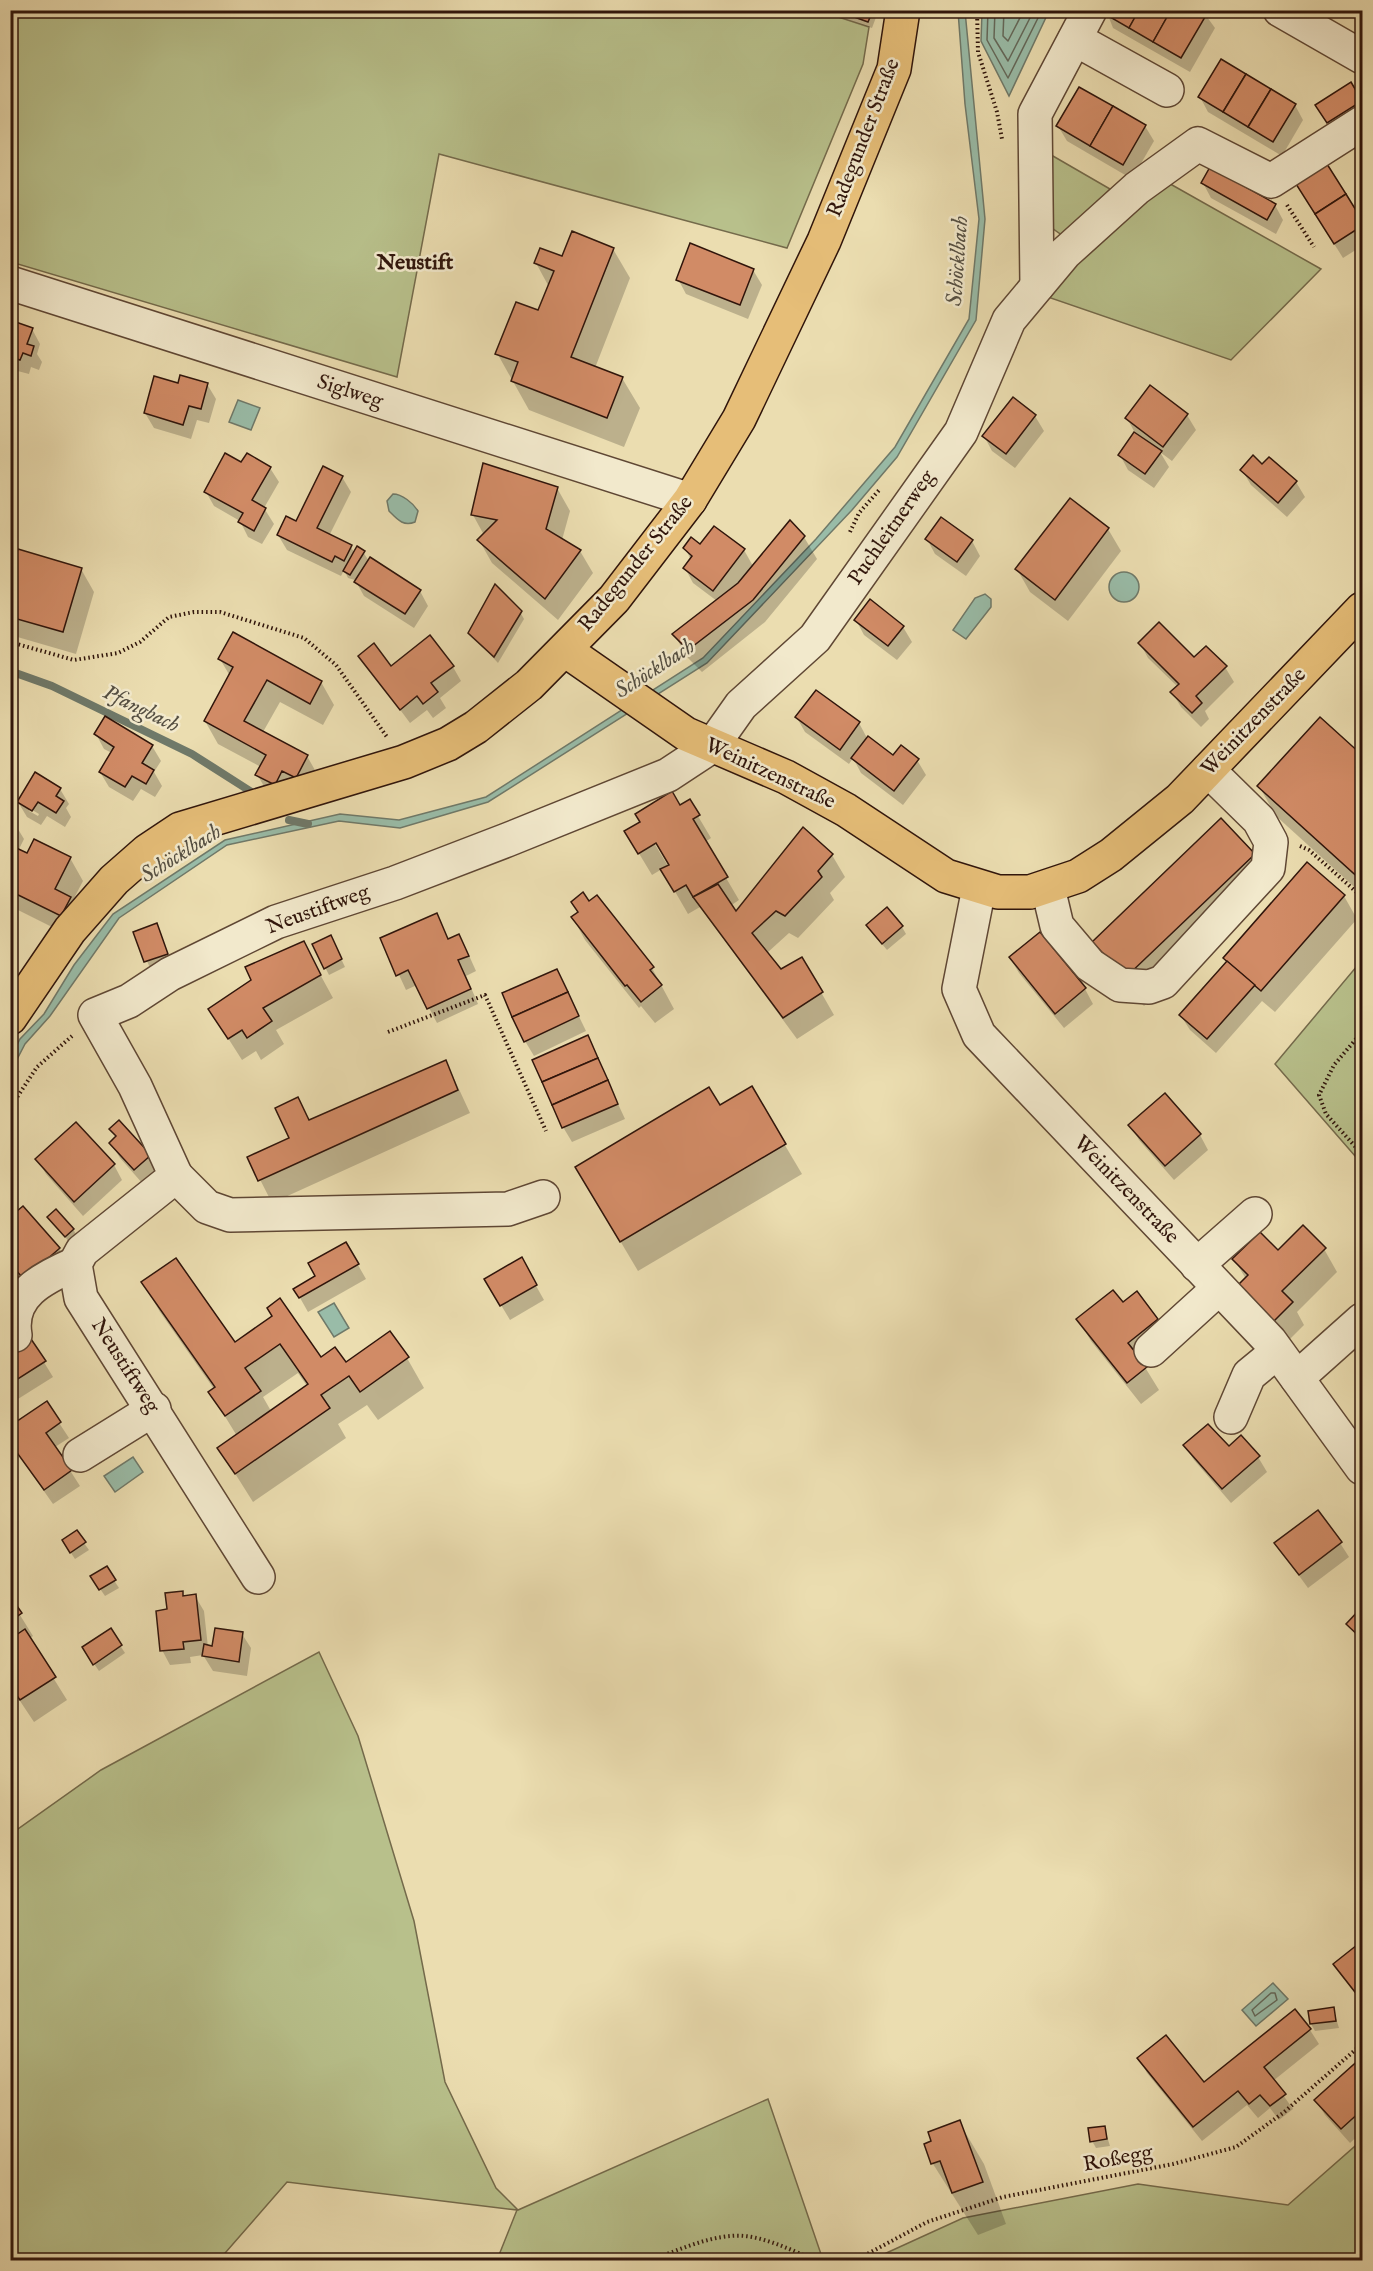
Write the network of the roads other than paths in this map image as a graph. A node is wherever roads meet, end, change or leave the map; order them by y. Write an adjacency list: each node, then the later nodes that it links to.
1 (903, 10): 9 (main road, Radegunder Straße)
2 (1280, 10): 4 (street)
3 (1082, 25): 5 (street); 8 (street)
4 (1362, 57)
5 (1167, 90)
6 (1362, 123): 8 (street, Puchleitnerweg)
7 (10, 283): 9 (street, Siglweg)
8 (1037, 286): 12 (street, Puchleitnerweg)
9 (690, 501): 11 (main road, Radegunder Straße)
10 (1362, 609): 13 (main road, Weinitzenstraße)
11 (566, 650): 12 (main road, Weinitzenstraße); 16 (main road, Radegunder Straße)
12 (712, 746): 14 (main road, Weinitzenstraße); 17 (street, Neustiftweg)
13 (1208, 770): 15 (main road, Weinitzenstraße); 15 (street)
14 (980, 888): 15 (main road, Weinitzenstraße); 21 (street, Weinitzenstraße)
15 (1048, 888)
16 (10, 1018)
17 (176, 1176): 18 (street); 20 (street)
18 (543, 1197)
19 (1255, 1214): 21 (street)
20 (75, 1264): 23 (street); 27 (street, Neustiftweg)
21 (1208, 1277): 24 (street); 25 (street, Weinitzenstraße)
22 (1362, 1320): 26 (street)
23 (15, 1335)
24 (1151, 1350)
25 (1278, 1352): 26 (street, Weinitzenstraße); 28 (street)
26 (1297, 1378): 30 (street, Weinitzenstraße)
27 (153, 1409): 29 (street); 31 (street, Neustiftweg)
28 (1231, 1417)
29 (80, 1455)
30 (1362, 1468)
31 (258, 1577)

